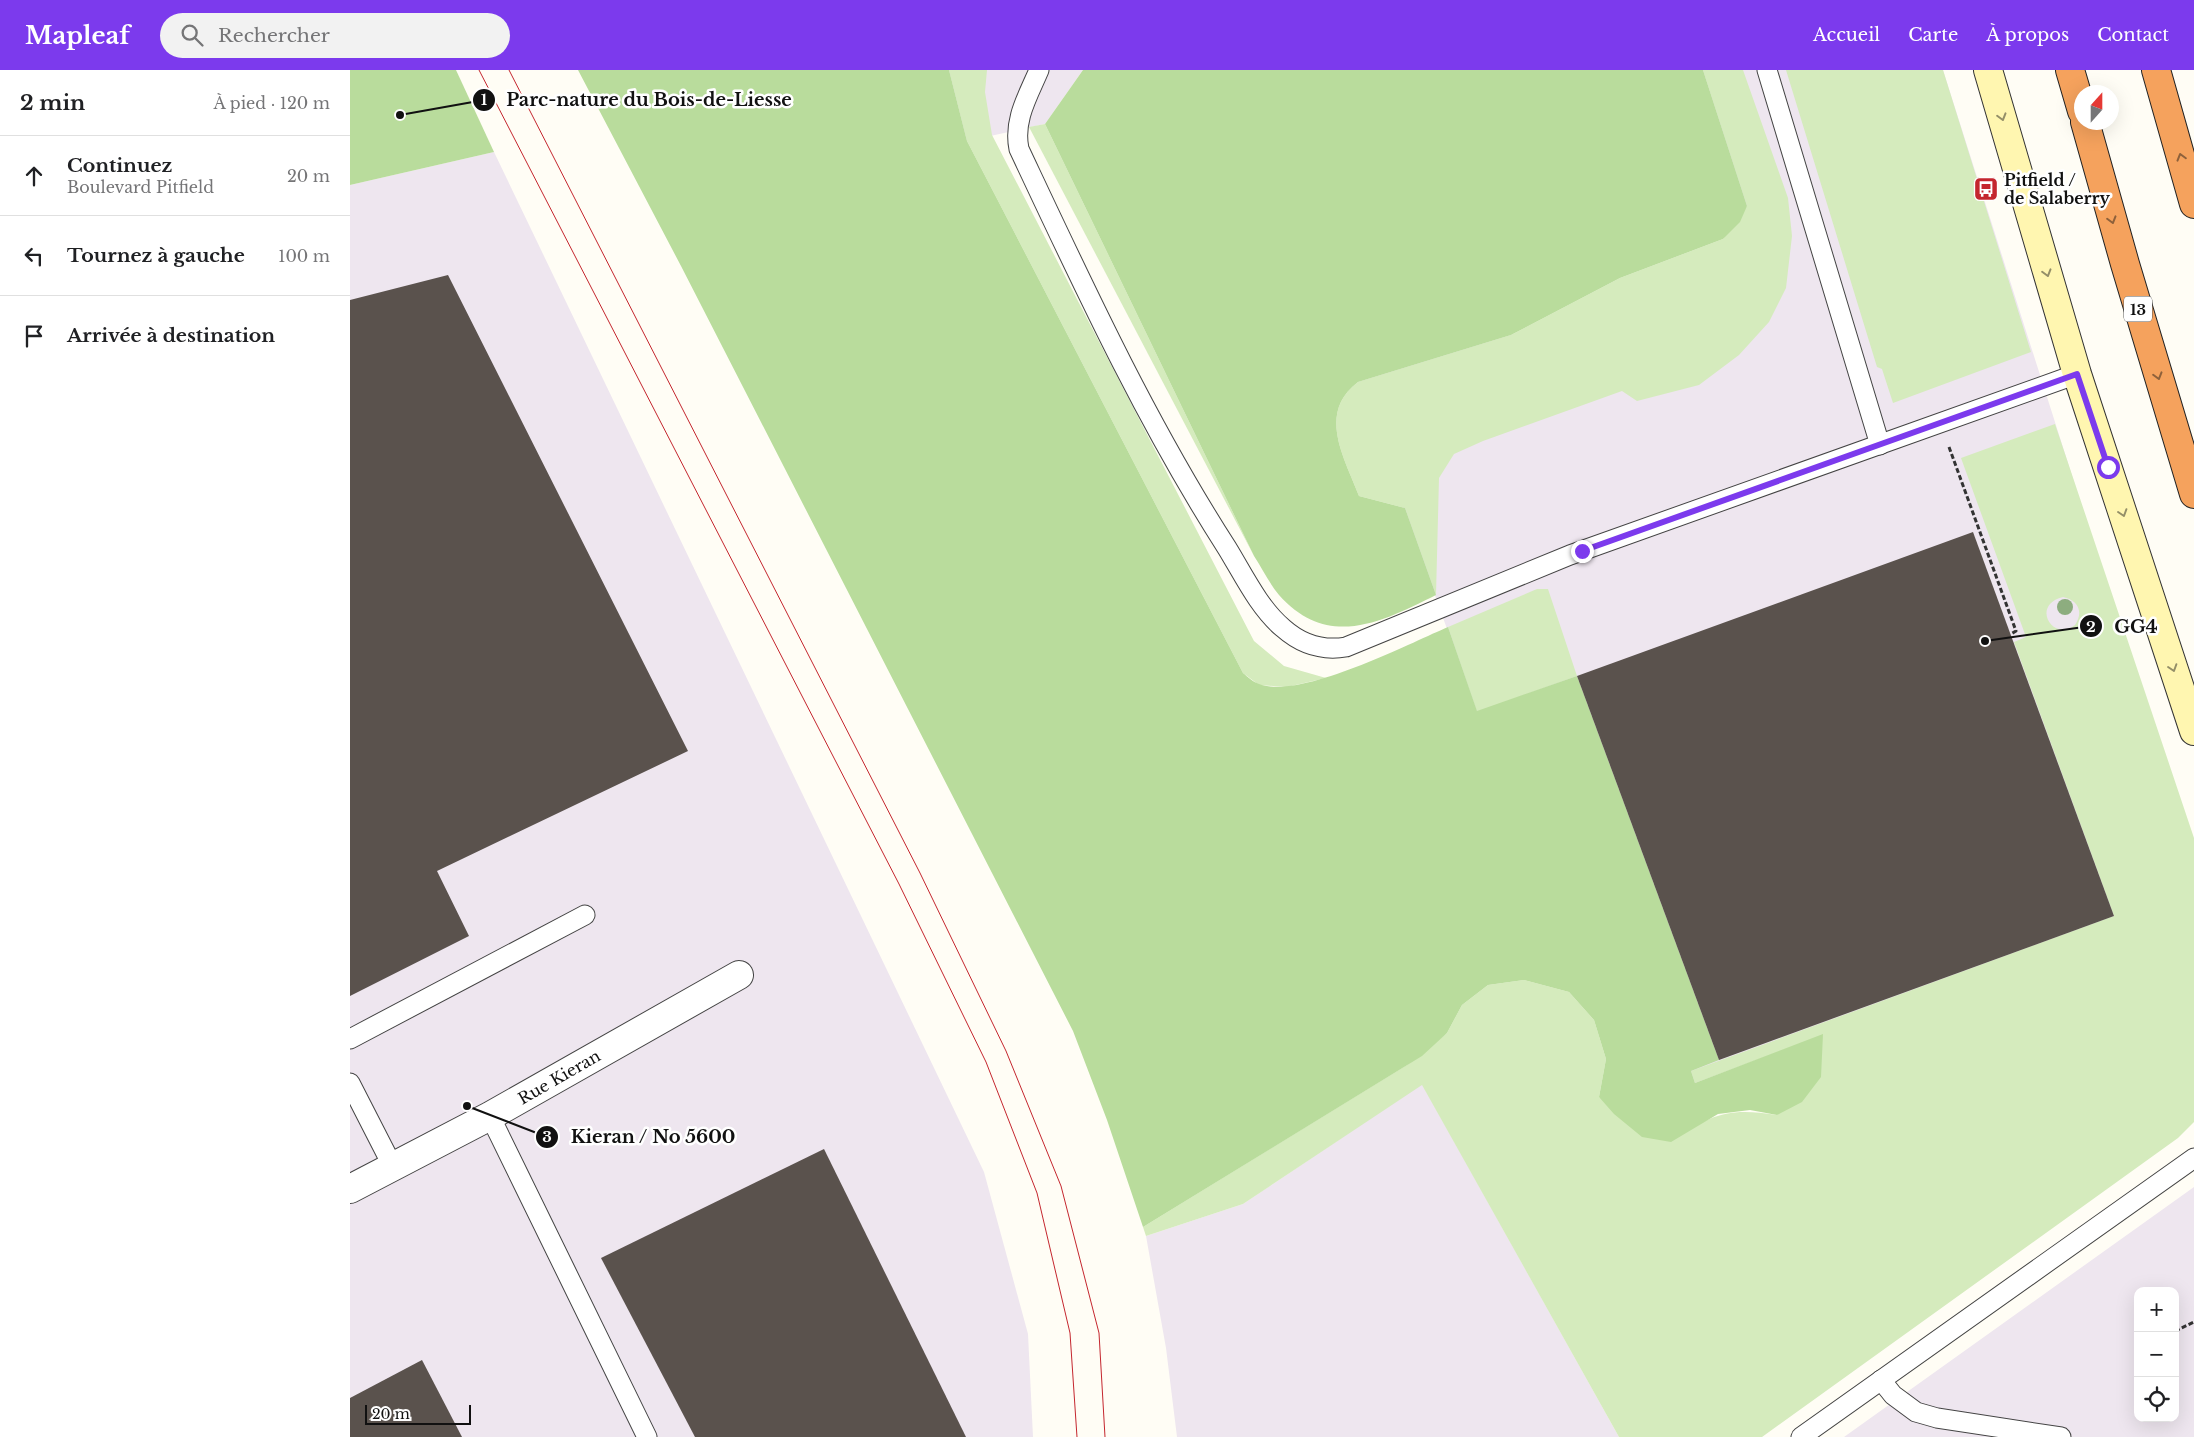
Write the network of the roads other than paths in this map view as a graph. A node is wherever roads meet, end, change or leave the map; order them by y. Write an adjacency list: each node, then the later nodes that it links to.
1 (1039, 70): 10 (lane)
2 (1767, 70): 10 (lane)
3 (1988, 70): 9 (main road, one-way to 9)
4 (2070, 70): 6 (highway)
5 (2156, 70): 8 (highway, one-way to 5)
6 (2074, 85)
7 (2087, 130): 11 (highway, 13, one-way to 11)
8 (2194, 204)
9 (2077, 374): 10 (lane); 12 (main road, one-way to 12)
10 (1880, 445)
11 (2194, 494)
12 (2194, 731)
13 (585, 915): 15 (lane)
14 (739, 975): 17 (street, Rue Kieran)
15 (350, 1039)
16 (350, 1083): 19 (lane)
17 (490, 1116): 19 (street, Rue Kieran); 22 (lane)
18 (2194, 1158): 21 (lane)
19 (393, 1167): 20 (street, Rue Kieran)
20 (350, 1189)
21 (1881, 1380): 23 (lane); 24 (lane)
22 (648, 1437)
23 (1801, 1437)
24 (2061, 1437)

